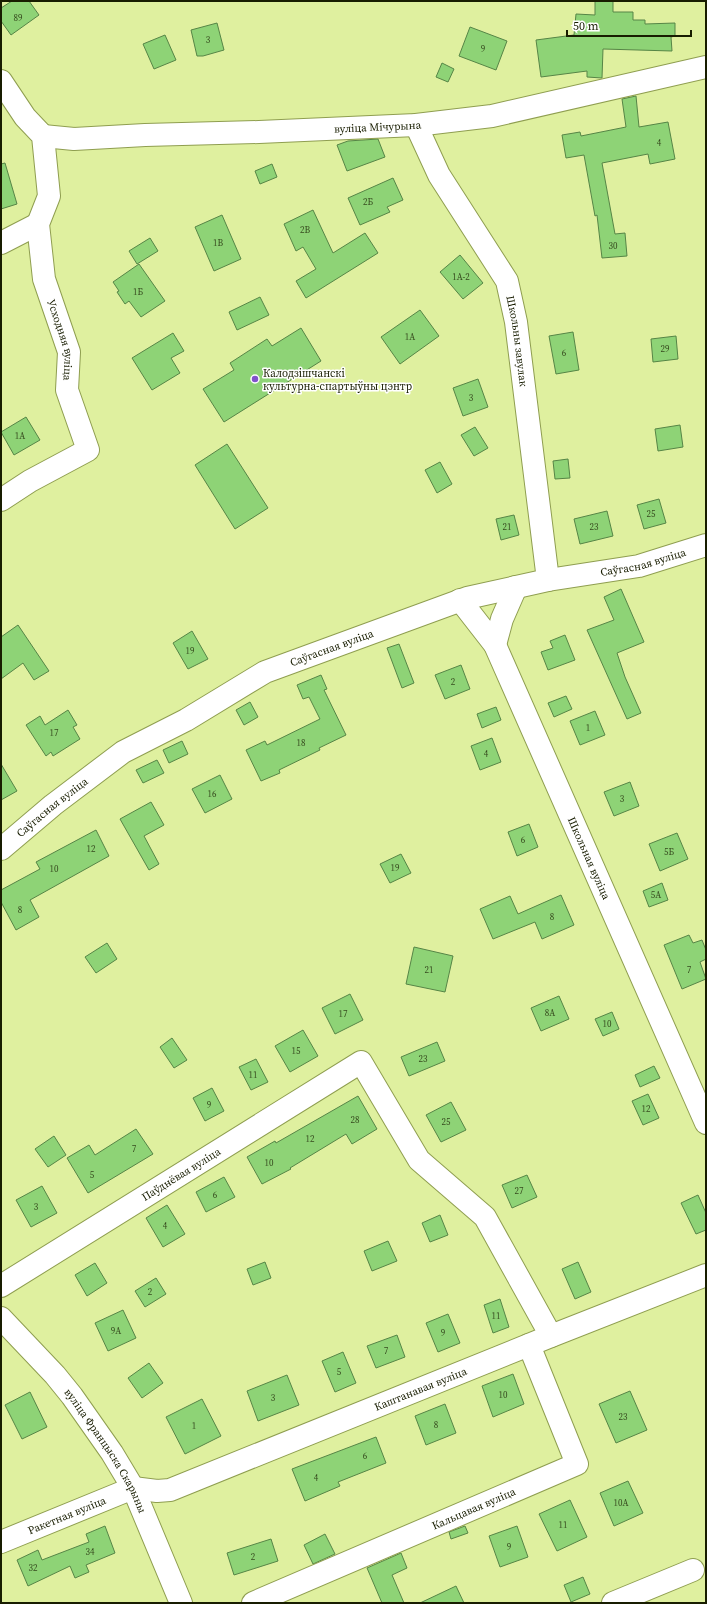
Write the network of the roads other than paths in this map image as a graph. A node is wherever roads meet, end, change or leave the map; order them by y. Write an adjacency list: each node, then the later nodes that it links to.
1 (706, 67): 3 (street, вуліца Мічурына)
2 (1, 81): 4 (street)
3 (416, 125): 4 (street, вуліца Мічурына); 9 (street, Школьны завулак)
4 (43, 136): 5 (street)
5 (38, 224): 6 (street); 7 (street, Усходняя вуліца)
6 (1, 243)
7 (1, 500)
8 (706, 545): 9 (street, Саўгасная вуліца)
9 (548, 580): 10 (street, Саўгасная вуліца)
10 (516, 587): 11 (street, Саўгасная вуліца); 12 (street)
11 (460, 600): 12 (street, Школьная вуліца); 13 (street, Саўгасная вуліца)
12 (495, 645): 14 (street, Школьная вуліца)
13 (1, 849)
14 (706, 1123)
15 (706, 1275): 18 (street, Каштанавая вуліца)
16 (1, 1286): 18 (street, Паўднёвая вуліца)
17 (1, 1318): 20 (street, вуліца Францыска Скарыны)
18 (551, 1336): 19 (street, Каштанавая вуліца)
19 (529, 1345): 20 (street, Каштанавая вуліца); 24 (street, Кальцавая вуліца)
20 (133, 1488): 21 (street, Ракетная вуліца); 23 (street, вуліца Францыска Скарыны)
21 (1, 1542)
22 (693, 1570): 25 (street)
23 (181, 1603)
24 (253, 1603)
25 (612, 1603)

